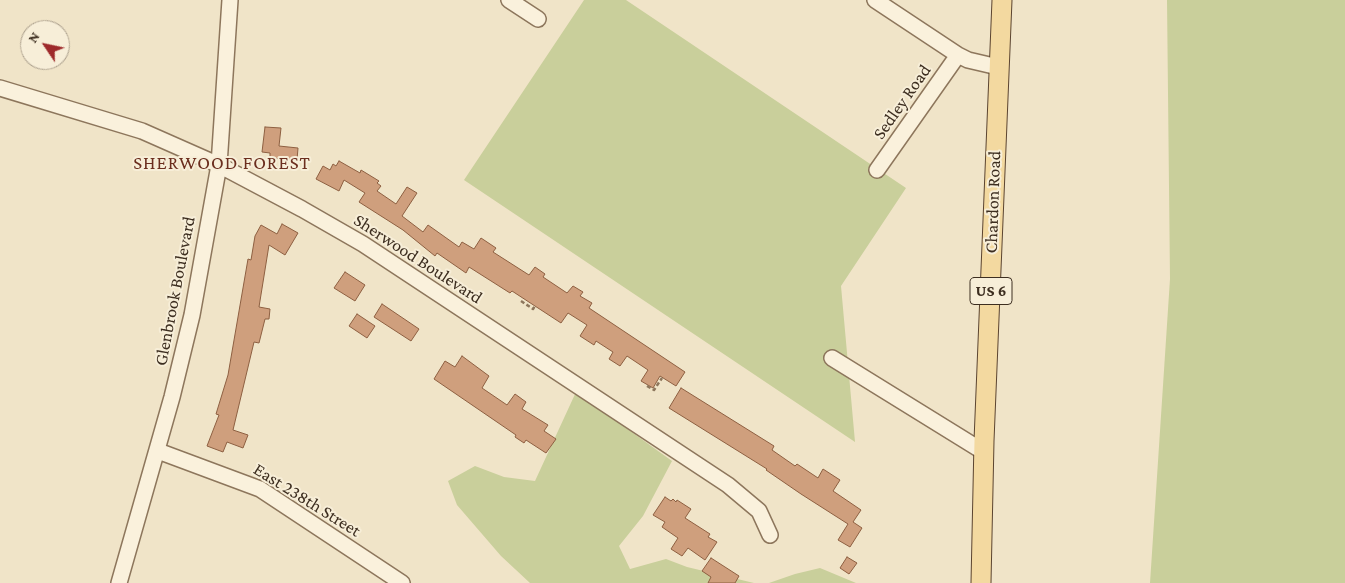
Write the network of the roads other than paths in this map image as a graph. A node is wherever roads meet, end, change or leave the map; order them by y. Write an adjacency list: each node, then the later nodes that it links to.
1 (230, 0): 9 (street, Glenbrook Boulevard)
2 (509, 0): 5 (street)
3 (875, 0): 6 (street)
4 (1002, 0): 7 (main road, Chardon Road / US 6)
5 (538, 19)
6 (958, 55): 7 (street); 10 (street, Sedley Road)
7 (998, 67): 13 (main road, Chardon Road / US 6)
8 (0, 88): 9 (street, Sherwood Boulevard)
9 (219, 165): 12 (street, Glenbrook Boulevard); 14 (street, Sherwood Boulevard)
10 (877, 170)
11 (832, 358): 13 (street)
12 (158, 451): 15 (street, Glenbrook Boulevard); 16 (street, East 238th Street)
13 (984, 452): 17 (main road, Chardon Road / US 6)
14 (770, 535)
15 (119, 583)
16 (402, 583)
17 (981, 583)

